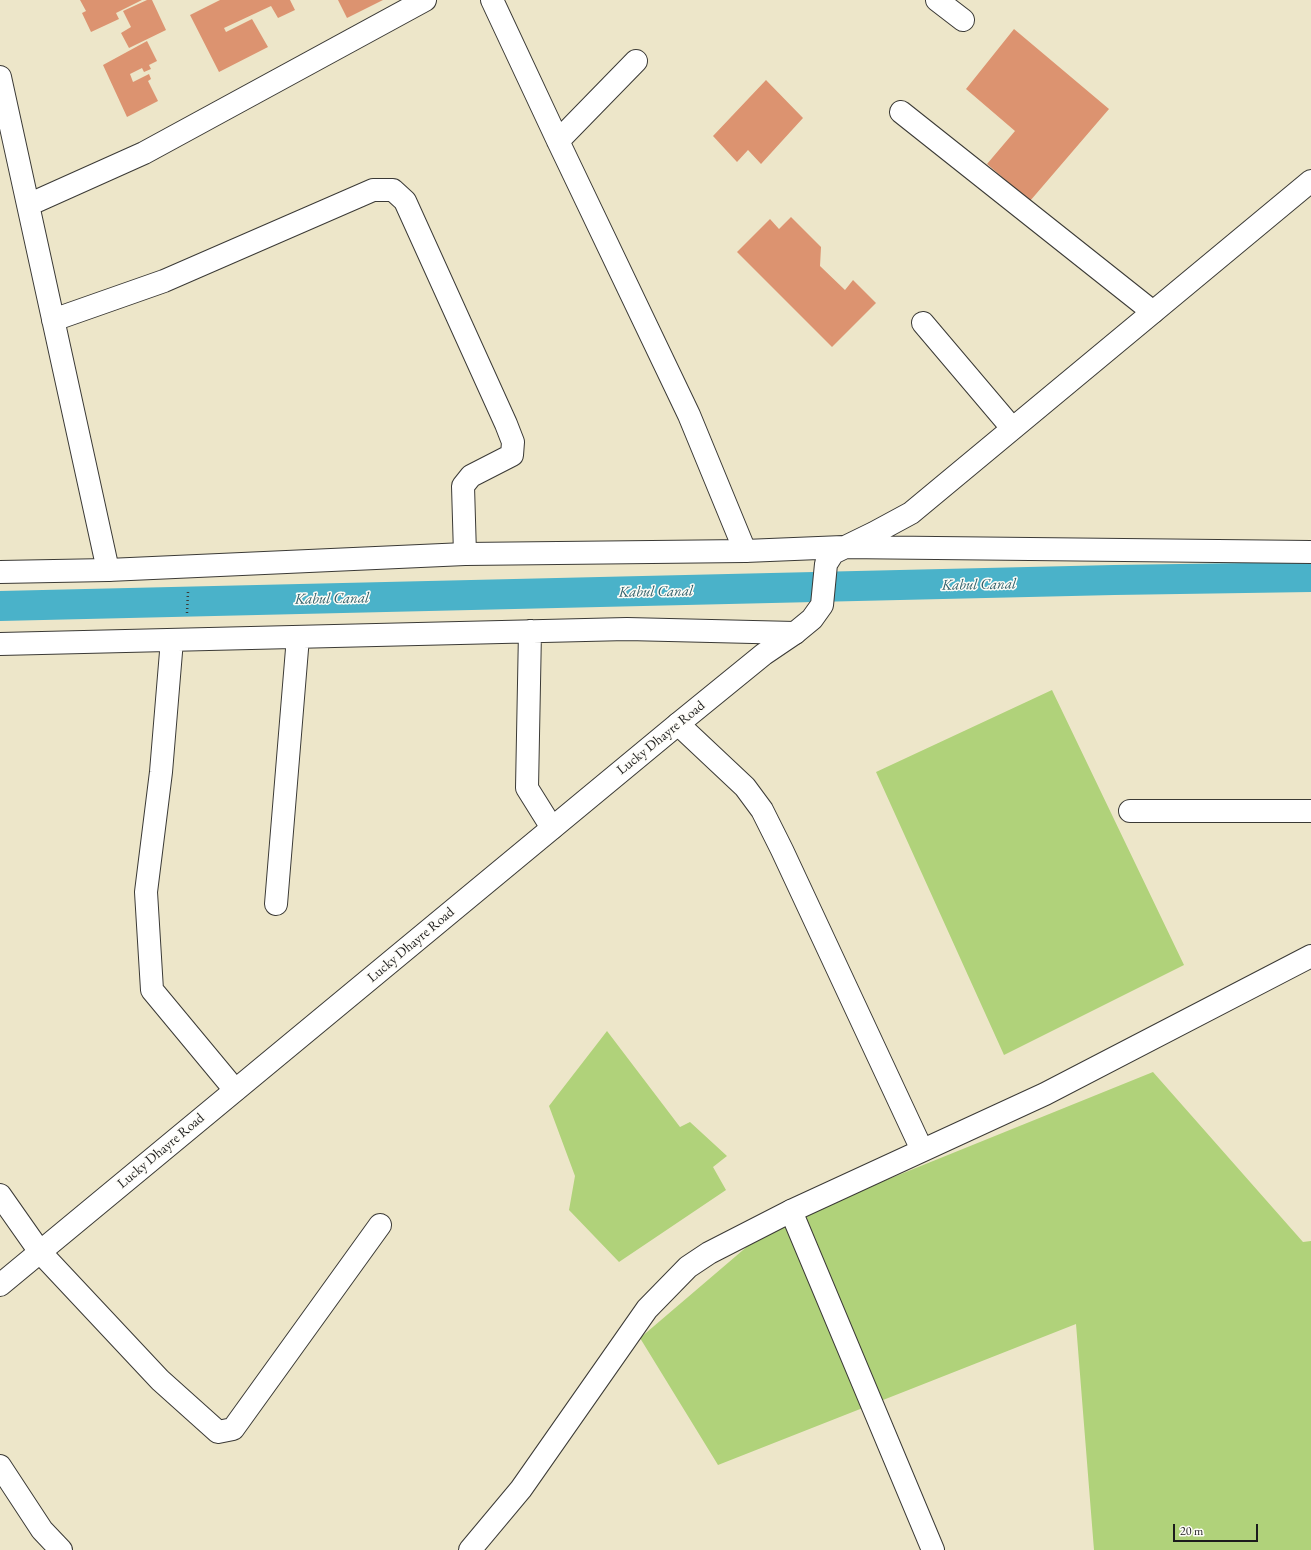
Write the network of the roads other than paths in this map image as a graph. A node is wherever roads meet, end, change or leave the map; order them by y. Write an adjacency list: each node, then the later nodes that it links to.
1 (425, 0): 10 (street)
2 (492, 0): 8 (street)
3 (937, 0): 4 (street)
4 (963, 20)
5 (636, 61): 8 (street)
6 (0, 77): 10 (street)
7 (901, 112): 11 (street)
8 (558, 140): 16 (street)
9 (1311, 181): 11 (street)
10 (28, 205): 12 (street)
11 (1153, 312): 14 (street)
12 (53, 320): 18 (street); 19 (street)
13 (923, 324): 14 (street)
14 (1012, 428): 15 (street)
15 (843, 547): 16 (street); 17 (street); 22 (street, Lucky Dhayre Road)
16 (745, 551): 18 (street)
17 (1311, 552)
18 (465, 554): 19 (street)
19 (108, 570): 20 (street)
20 (0, 572)
21 (530, 631): 22 (street); 23 (street); 29 (street)
22 (795, 633): 26 (street, Lucky Dhayre Road)
23 (298, 637): 24 (street); 30 (street)
24 (180, 640): 25 (street); 32 (street)
25 (0, 644)
26 (678, 724): 29 (street, Lucky Dhayre Road); 33 (street)
27 (1130, 811): 28 (street)
28 (1311, 811)
29 (552, 828): 32 (street, Lucky Dhayre Road)
30 (276, 904)
31 (1311, 956): 33 (street)
32 (235, 1090): 37 (street, Lucky Dhayre Road)
33 (922, 1150): 35 (street)
34 (0, 1195): 37 (street)
35 (791, 1211): 41 (street); 42 (street)
36 (380, 1226): 37 (street)
37 (40, 1252): 38 (street, Lucky Dhayre Road)
38 (0, 1285)
39 (0, 1466): 40 (street)
40 (61, 1550)
41 (470, 1550)
42 (933, 1550)

